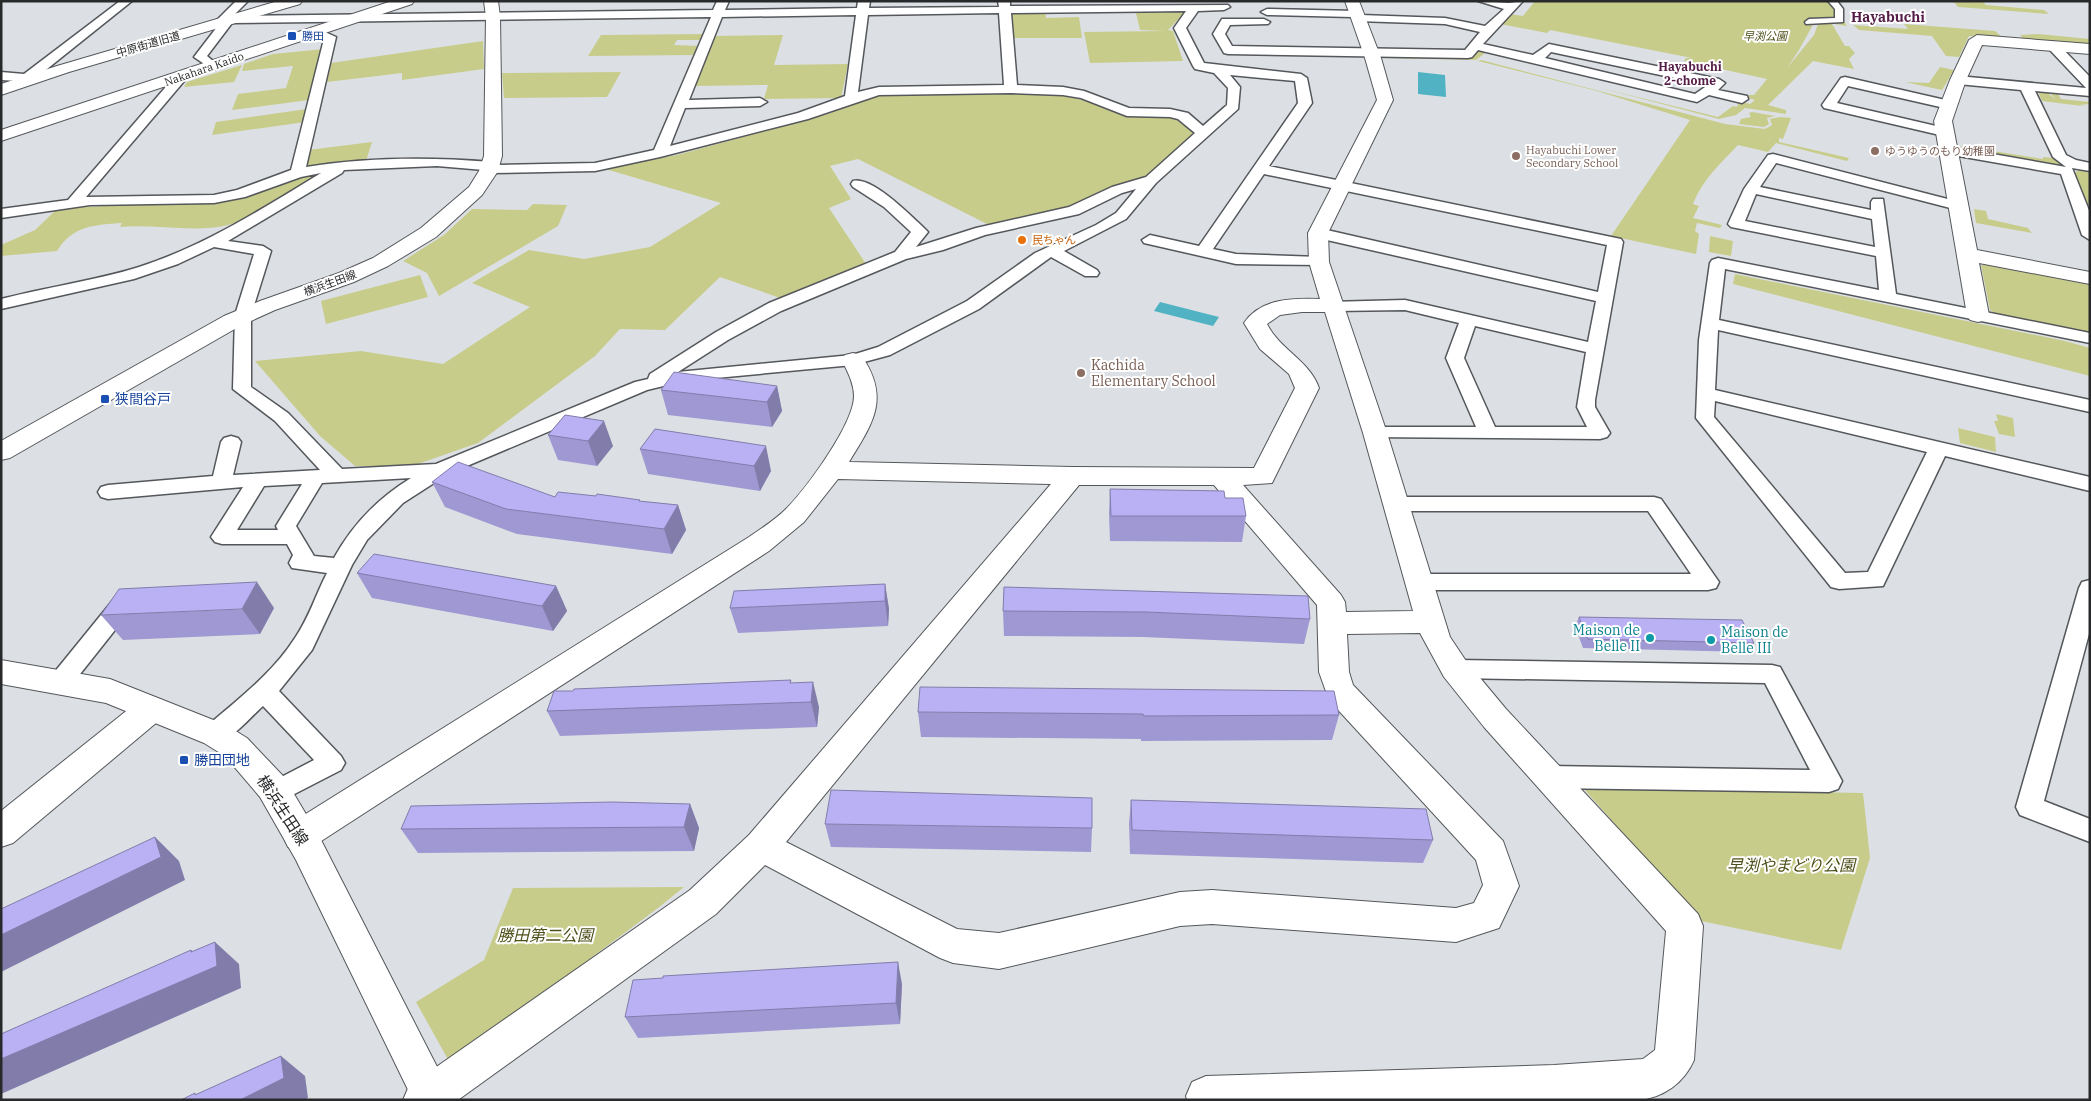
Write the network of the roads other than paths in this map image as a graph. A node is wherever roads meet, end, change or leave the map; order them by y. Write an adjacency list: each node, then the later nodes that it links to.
1 (127, 1): 35 (street)
2 (243, 1): 21 (street)
3 (295, 1): 21 (street, 中原街道旧道)
4 (407, 1): 20 (street, Nakahara Kaido)
5 (580, 1): 18 (street)
6 (723, 1): 17 (street)
7 (1281, 1): 19 (street)
8 (1482, 1): 10 (street)
9 (1832, 1): 22 (street)
10 (1515, 4): 23 (street)
11 (1004, 5): 13 (street); 14 (street); 40 (street)
12 (1216, 5): 14 (street)
13 (863, 6): 17 (street); 43 (street)
14 (1195, 7): 32 (street)
15 (492, 9): 18 (street); 20 (street); 54 (street)
16 (1355, 11): 19 (street); 23 (street); 29 (street)
17 (718, 14): 18 (street); 46 (street)
18 (570, 16)
19 (1266, 16): 28 (street); 28 (street)
20 (352, 20): 21 (street); 24 (street, Nakahara Kaido)
21 (224, 22): 31 (street); 35 (street, 中原街道旧道)
22 (1808, 22)
23 (1488, 30): 25 (street)
24 (316, 32): 31 (street, Nakahara Kaido); 57 (street)
25 (1478, 46): 29 (street); 30 (street)
26 (2054, 46): 27 (street); 36 (street); 37 (street)
27 (2090, 49)
28 (1270, 51): 29 (street)
29 (1371, 54): 60 (street)
30 (1535, 60): 41 (street); 41 (street)
31 (213, 66): 34 (street, Nakahara Kaido)
32 (1218, 70): 48 (street); 55 (street)
33 (1, 76): 35 (street)
34 (181, 77): 49 (street, Nakahara Kaido); 63 (street)
35 (26, 80): 39 (street, 中原街道旧道)
36 (1958, 80): 38 (street); 47 (street)
37 (2090, 85)
38 (2026, 86): 42 (street); 53 (street)
39 (1, 88)
40 (1010, 89): 43 (street); 48 (street)
41 (1707, 91): 44 (street)
42 (2090, 92)
43 (851, 97): 51 (street)
44 (1742, 99)
45 (760, 102): 46 (street)
46 (681, 104): 51 (street)
47 (1949, 106): 50 (street); 50 (street)
48 (1204, 134): 58 (street)
49 (1, 136)
50 (1946, 141): 56 (street); 64 (street)
51 (660, 153): 54 (street)
52 (346, 165): 54 (street); 57 (street); 71 (street)
53 (2086, 167): 56 (street)
54 (492, 168): 84 (street, 横浜生田線)
55 (1260, 169): 60 (street); 74 (street)
56 (2067, 171): 69 (street)
57 (298, 173): 63 (street)
58 (1151, 180): 67 (street); 76 (street)
59 (858, 184): 76 (street)
60 (1340, 186): 72 (street); 80 (street)
61 (1878, 187): 62 (street); 64 (street); 66 (street)
62 (1751, 188): 66 (street); 75 (street)
63 (72, 204): 65 (street)
64 (1958, 206): 77 (street)
65 (1, 214)
66 (1878, 216): 75 (street)
67 (1101, 228): 68 (street); 73 (street)
68 (1120, 233)
69 (2090, 235)
70 (1150, 240): 74 (street)
71 (215, 243): 82 (street); 84 (street)
72 (1318, 248): 74 (street); 80 (street); 83 (street)
73 (1052, 251): 78 (street); 90 (street)
74 (1202, 252)
75 (1882, 253): 81 (street)
76 (901, 255): 91 (street)
77 (1969, 255): 79 (street); 85 (street)
78 (1091, 273)
79 (2090, 278)
80 (1603, 298): 89 (street)
81 (1888, 298): 85 (street); 87 (street)
82 (1, 304)
83 (1334, 306): 86 (street); 94 (street); 104 (street)
84 (243, 315): 98 (street, 横浜生田線); 101 (street)
85 (1978, 315): 88 (street)
86 (1469, 320): 89 (street); 95 (street)
87 (1710, 323): 92 (street); 93 (street)
88 (2090, 338)
89 (1595, 349): 95 (street)
90 (853, 360): 91 (street); 100 (street)
91 (646, 385): 99 (street)
92 (1706, 393): 97 (street); 97 (street)
93 (2090, 406)
94 (1375, 433): 95 (street); 109 (street)
95 (1488, 434)
96 (230, 442): 106 (street)
97 (1939, 448): 107 (street)
98 (1, 452)
99 (441, 469): 101 (street); 111 (street)
100 (830, 470): 102 (street); 127 (street)
101 (337, 476): 103 (street)
102 (1072, 476): 104 (street); 128 (street)
103 (316, 477): 105 (street); 110 (street)
104 (1221, 477): 116 (street)
105 (258, 480): 106 (street); 110 (street)
106 (221, 482): 108 (street)
107 (2090, 484)
108 (108, 492)
109 (1396, 504): 112 (street); 112 (street)
110 (293, 537): 111 (street)
111 (340, 566): 120 (street)
112 (1419, 582): 115 (street)
113 (2090, 588): 125 (street)
114 (141, 593): 119 (street)
115 (1431, 622): 116 (street); 117 (street)
116 (1332, 623): 128 (street)
117 (1456, 669): 123 (street); 123 (street)
118 (1, 672): 119 (street, 横浜生田線)
119 (61, 681): 121 (street, 横浜生田線)
120 (263, 690): 122 (street); 124 (street)
121 (151, 709): 122 (street, 横浜生田線); 126 (street)
122 (214, 734): 124 (street, 横浜生田線)
123 (1548, 777): 130 (street)
124 (275, 793): 127 (street, 横浜生田線)
125 (2090, 831)
126 (1, 832)
127 (300, 836): 129 (street, 横浜生田線)
128 (761, 846): 129 (street)
129 (429, 1098)
130 (1206, 1098)

